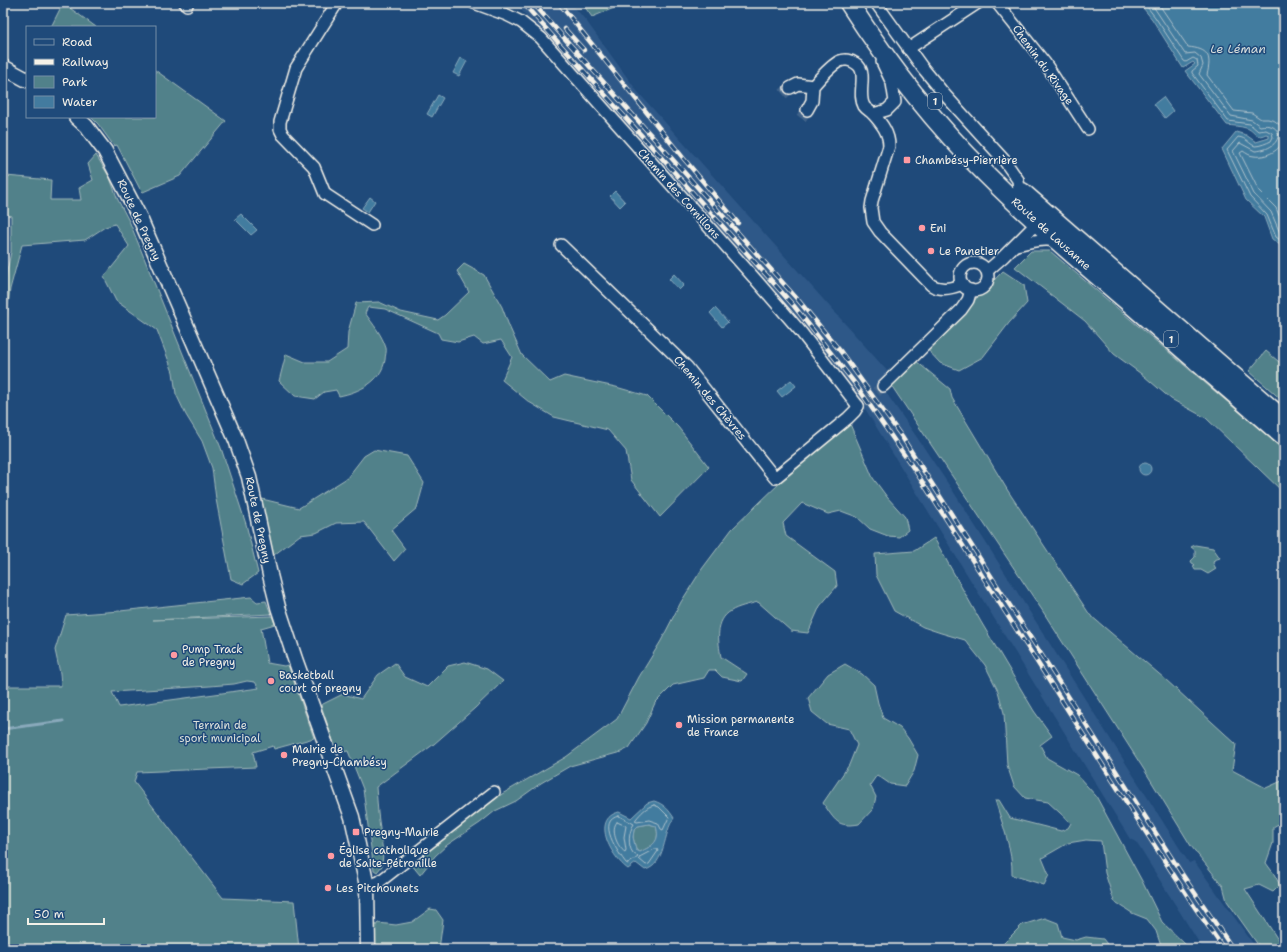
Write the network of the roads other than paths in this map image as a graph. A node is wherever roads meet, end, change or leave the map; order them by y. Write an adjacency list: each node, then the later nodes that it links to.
1 (338, 3): 20 (street)
2 (474, 3): 27 (street, Chemin des Cornillons)
3 (849, 3): 8 (main road, Route de Lausanne / 1)
4 (863, 3): 18 (main road, Route de Lausanne / 1)
5 (876, 3): 9 (street, Route de Lausanne)
6 (978, 3): 9 (street)
7 (997, 3): 17 (street, Chemin du Rivage)
8 (866, 29): 15 (street); 19 (main road, Route de Lausanne / 1)
9 (908, 48): 18 (street, Route de Lausanne)
10 (3, 67): 11 (street)
11 (26, 79)
12 (812, 86): 13 (street); 14 (street); 15 (street)
13 (790, 88)
14 (807, 110)
15 (873, 114): 25 (street)
16 (77, 118): 31 (street, Route de Pregny)
17 (1088, 129)
18 (1019, 190): 19 (main road, Route de Lausanne / 1)
19 (1041, 218): 21 (main road, Route de Lausanne / 1); 23 (street); 28 (main road, Route de Lausanne / 1)
20 (372, 225)
21 (1058, 241): 23 (street); 29 (main road, Route de Lausanne / 1)
22 (561, 245): 27 (street, Chemin des Chèvres)
23 (1016, 245): 24 (street)
24 (987, 271): 25 (street); 25 (street)
25 (967, 287): 26 (street)
26 (883, 386)
27 (861, 404)
28 (1284, 420)
29 (1284, 437)
30 (494, 792): 31 (street)
31 (367, 886): 32 (street, Route de Pregny)
32 (368, 949)

